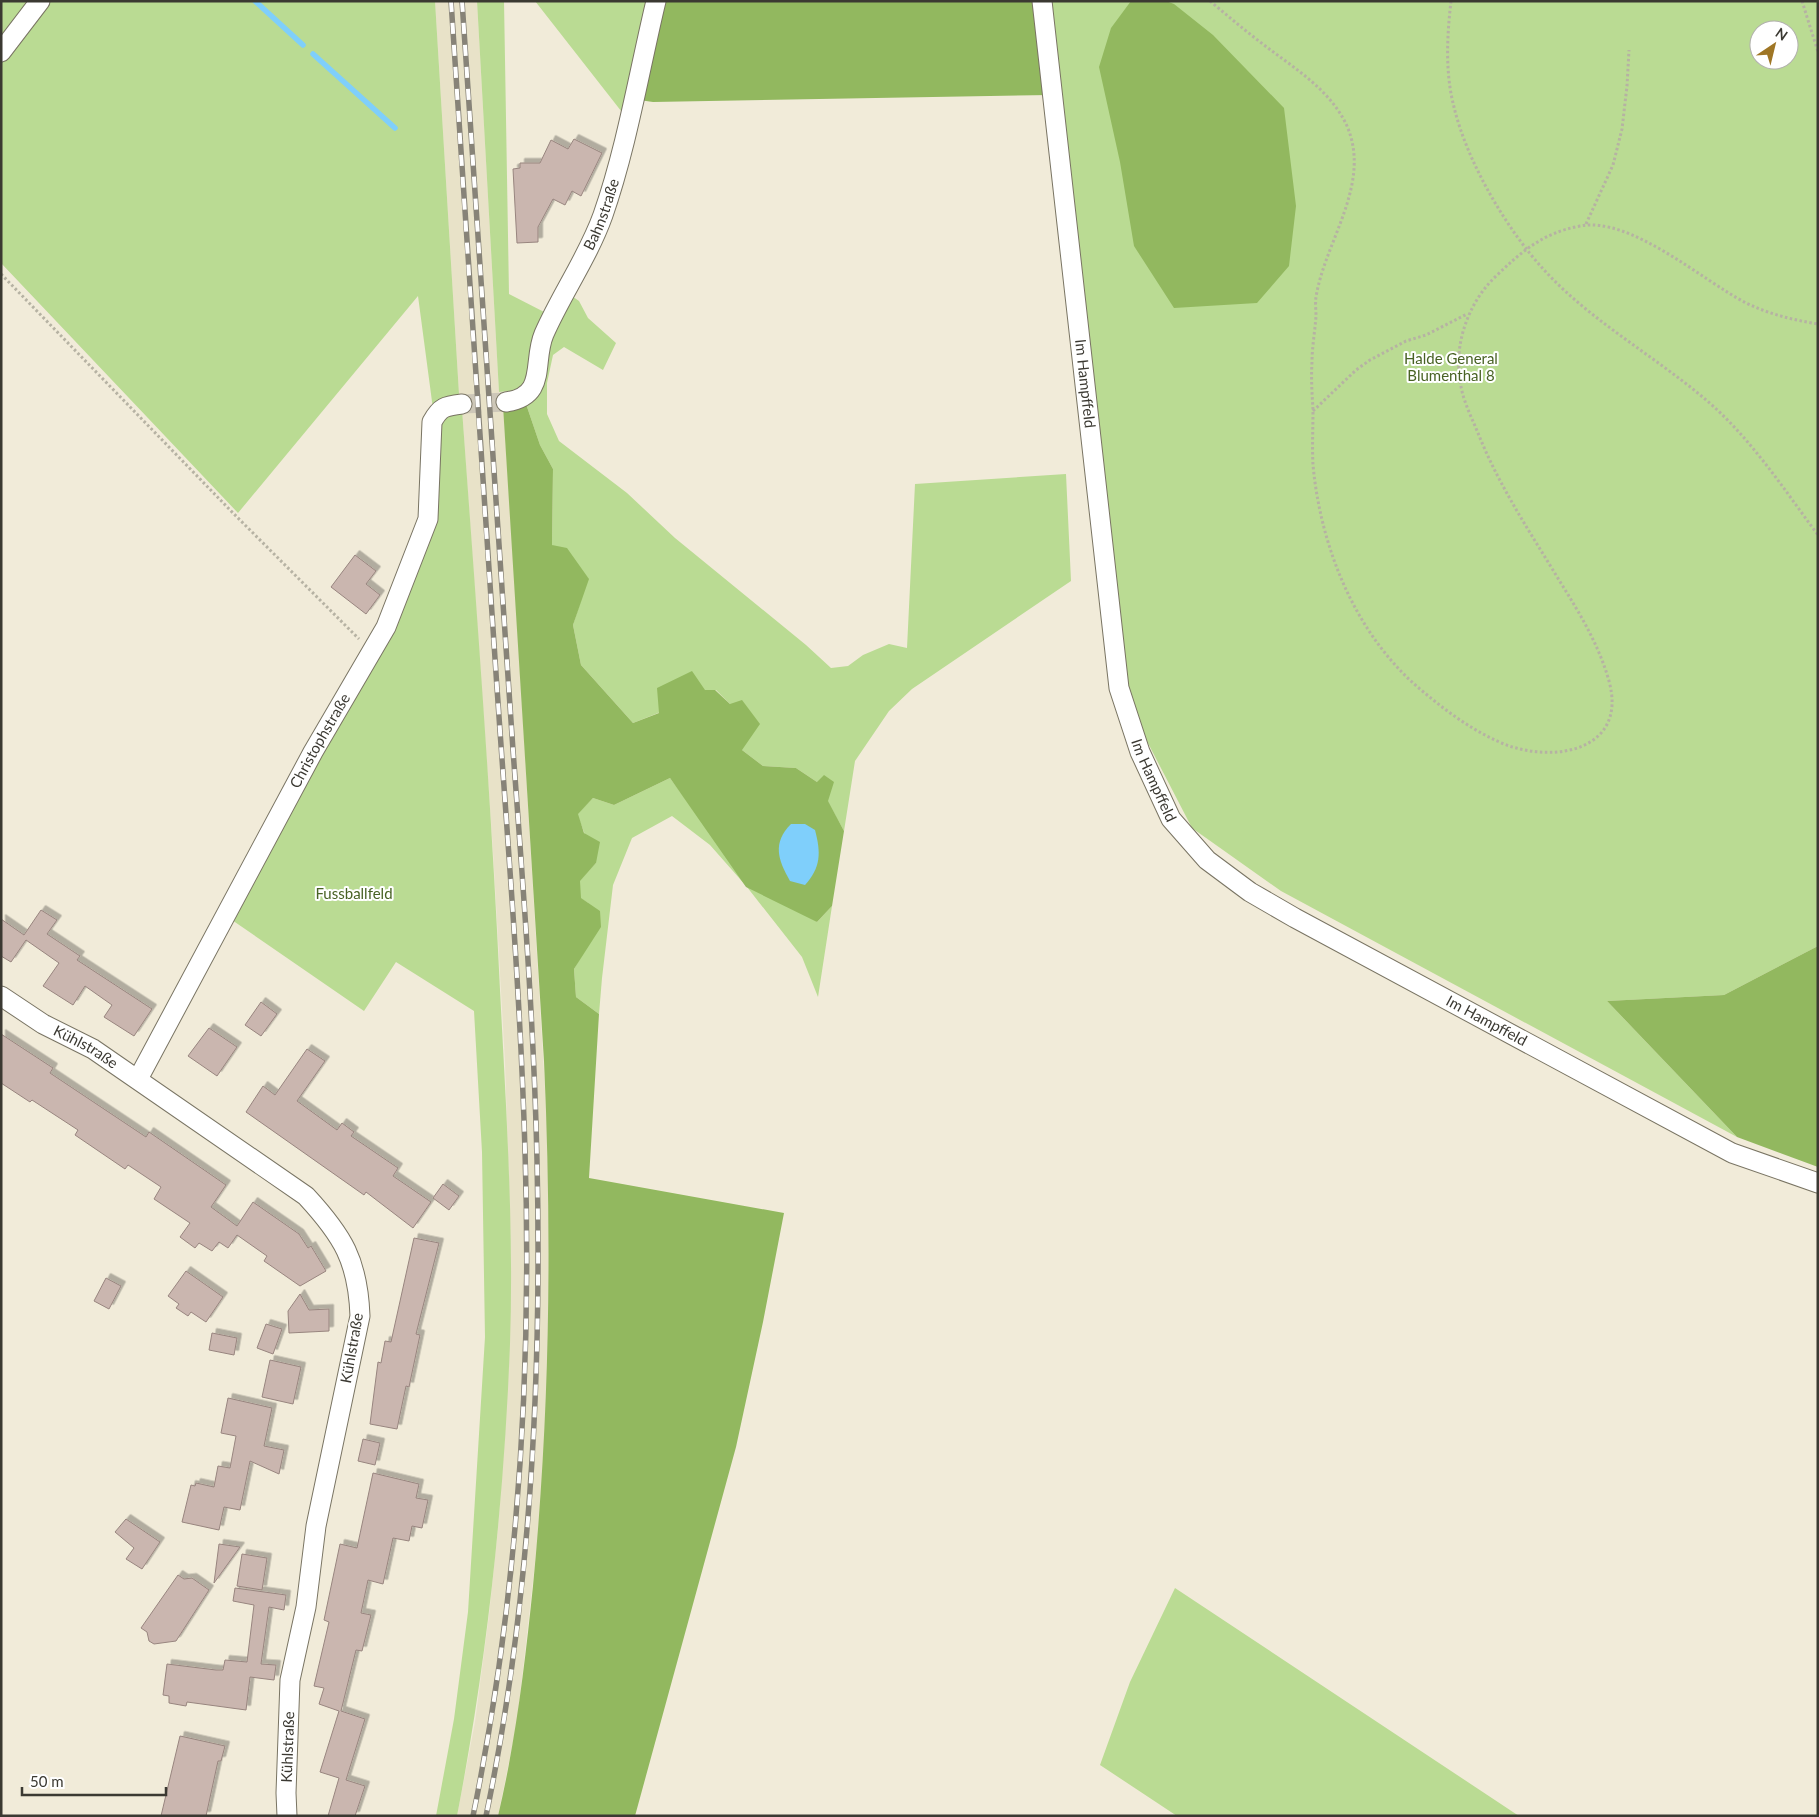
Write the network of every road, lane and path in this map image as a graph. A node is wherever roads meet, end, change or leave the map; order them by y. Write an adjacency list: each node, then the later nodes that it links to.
1 (40, 1): 8 (street)
2 (656, 1): 15 (street, Bahnstraße)
3 (1042, 1): 22 (street, Im Hampffeld)
4 (1210, 1): 17 (path)
5 (1451, 1): 11 (path)
6 (1802, 1): 9 (path)
7 (1629, 50): 10 (path)
8 (1, 52)
9 (1818, 52)
10 (1586, 224): 11 (path); 14 (path)
11 (1527, 249): 13 (path); 18 (path)
12 (1, 274): 19 (path)
13 (1467, 314): 17 (path); 17 (path)
14 (1818, 324)
15 (506, 402)
16 (462, 404): 19 (street, Christophstraße)
17 (1313, 412)
18 (1818, 535)
19 (372, 652): 21 (street, Christophstraße)
20 (1, 996): 21 (street, Kühlstraße)
21 (138, 1079): 23 (street, Kühlstraße)
22 (1818, 1184)
23 (287, 1816)

